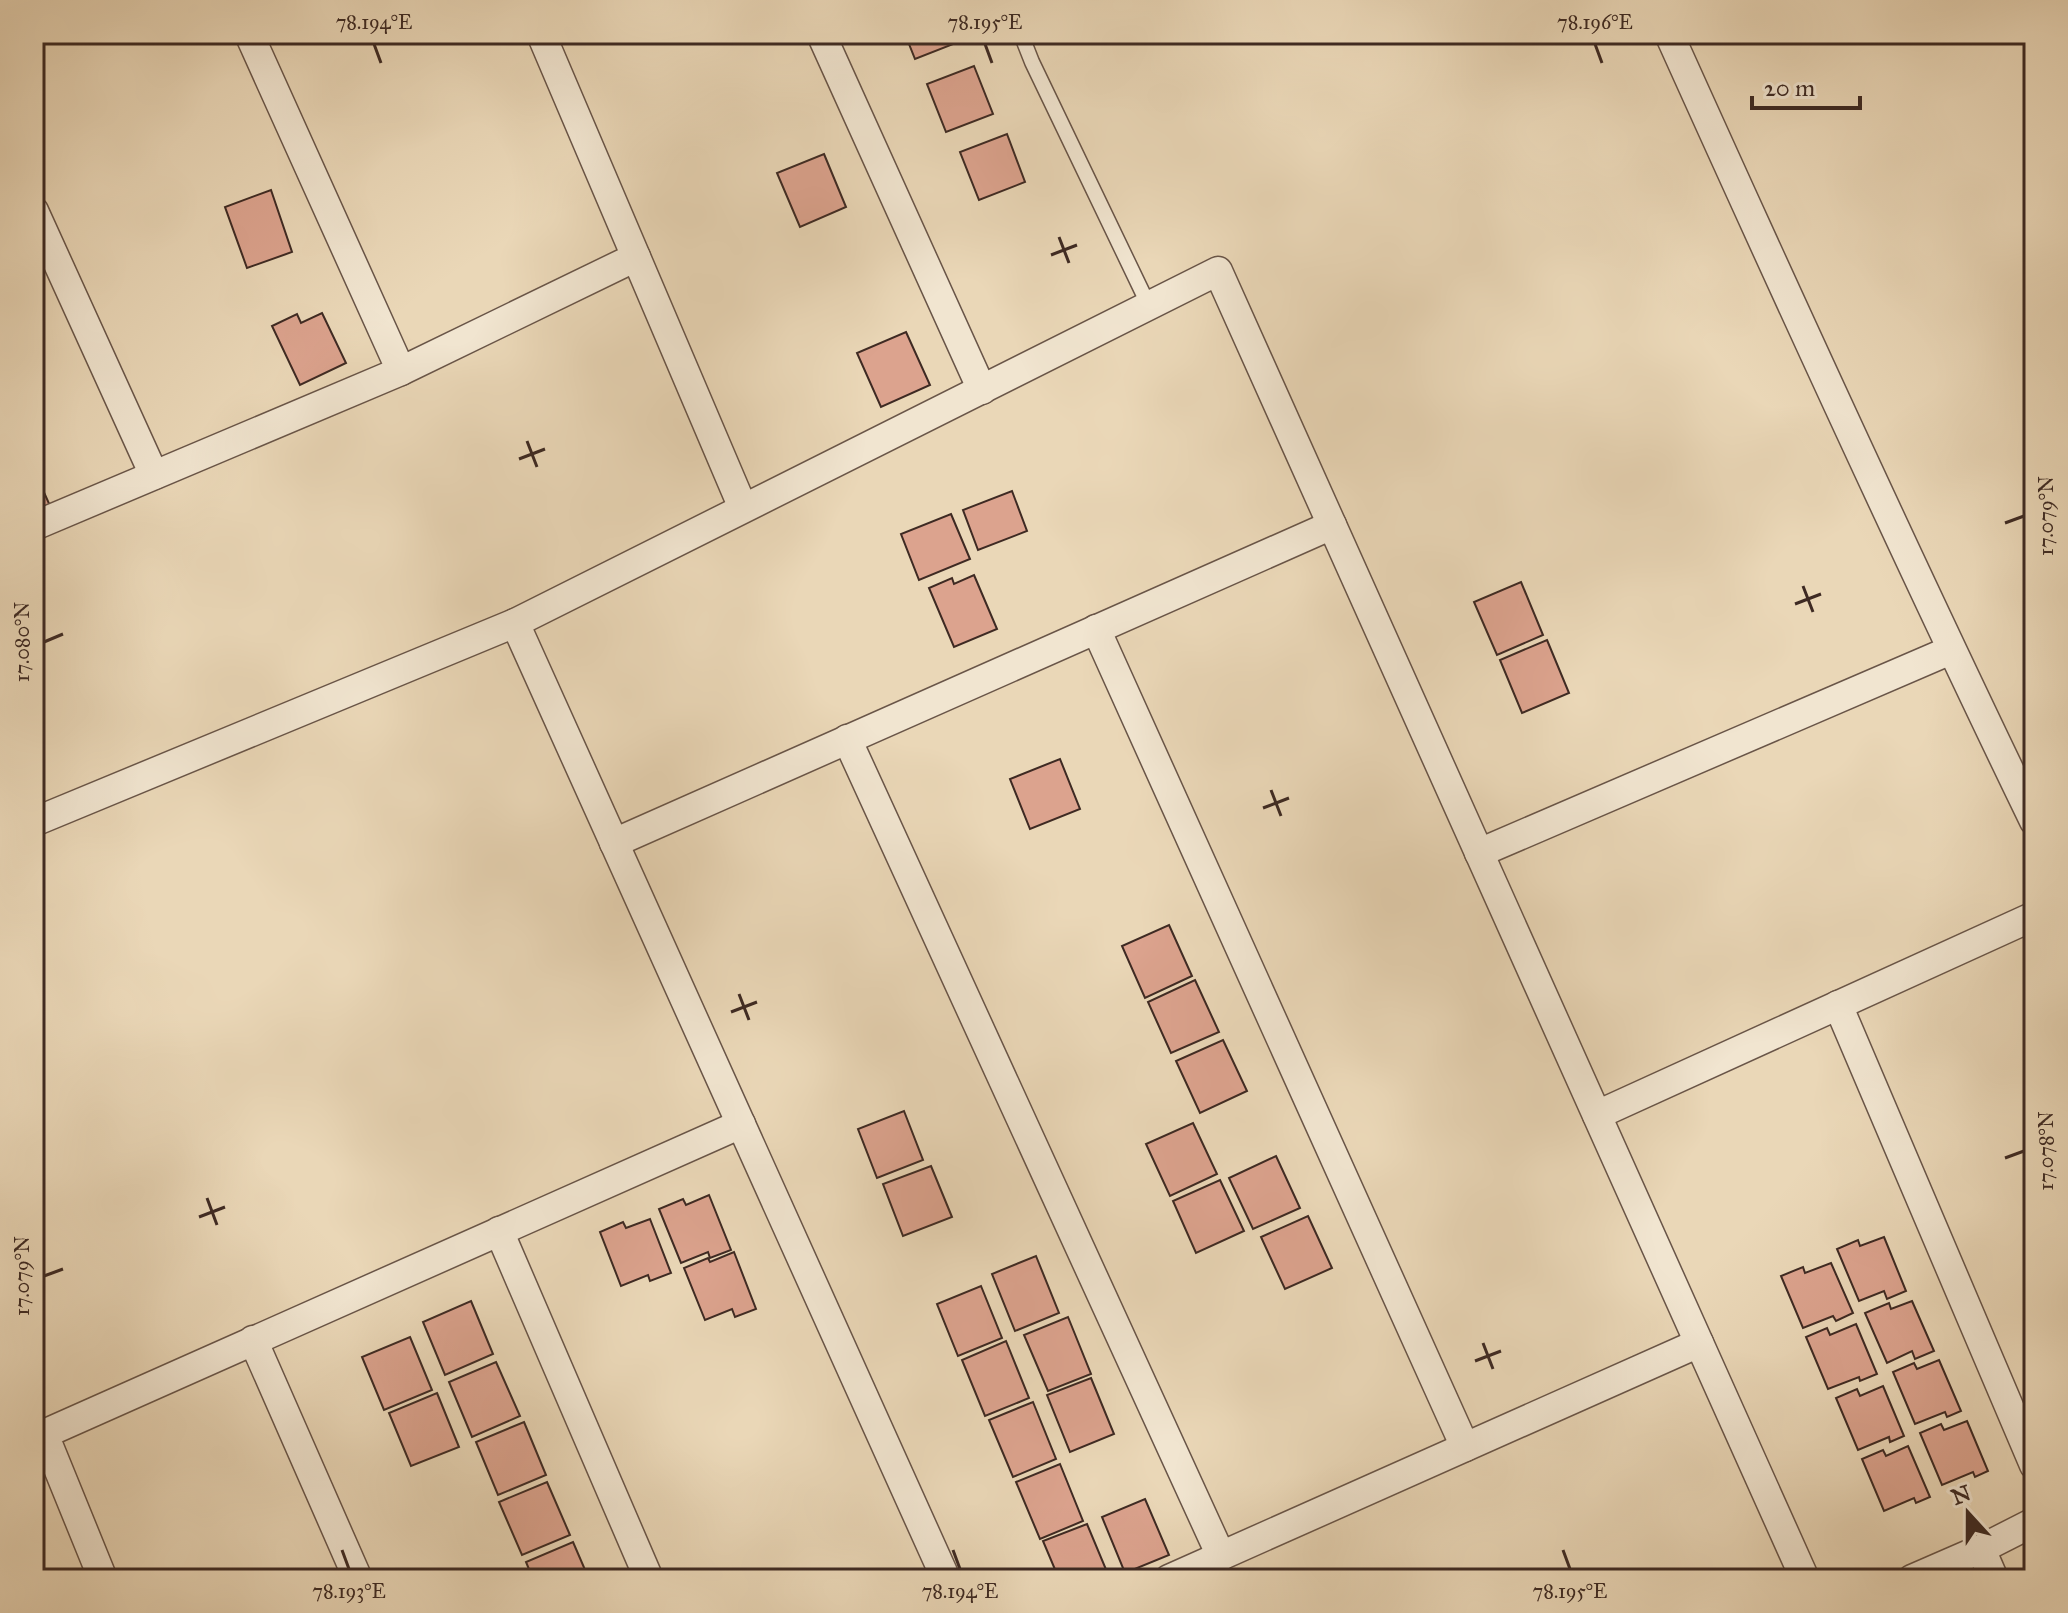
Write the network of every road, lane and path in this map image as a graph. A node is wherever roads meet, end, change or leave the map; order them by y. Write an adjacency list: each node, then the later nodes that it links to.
1 (249, 34): 9 (street)
2 (541, 34): 7 (street)
3 (821, 34): 10 (street)
4 (1021, 34): 8 (lane)
5 (1669, 34): 17 (street)
6 (34, 211): 11 (street)
7 (636, 257): 9 (street); 12 (street)
8 (1149, 306): 10 (street); 13 (street)
9 (401, 371): 11 (street)
10 (982, 390): 12 (street)
11 (154, 475): 14 (street)
12 (743, 508): 15 (street)
13 (1332, 525): 16 (street); 22 (street)
14 (34, 526)
15 (515, 623): 20 (street); 21 (street)
16 (1096, 629): 18 (street); 30 (street)
17 (1951, 650): 19 (street); 22 (street)
18 (847, 739): 21 (street); 34 (street)
19 (2034, 821)
20 (34, 822)
21 (614, 843): 26 (street)
22 (1479, 853): 25 (street)
23 (2034, 916): 24 (street)
24 (1838, 1005): 25 (street); 31 (street)
25 (1597, 1115): 29 (street)
26 (741, 1124): 27 (street); 38 (street)
27 (499, 1231): 28 (street); 37 (street)
28 (253, 1340): 35 (street); 36 (street)
29 (1699, 1343): 30 (street); 40 (street)
30 (1465, 1447): 34 (street)
31 (2034, 1465)
32 (2034, 1522): 33 (street)
33 (1981, 1549): 41 (street); 42 (street)
34 (1221, 1556): 39 (street)
35 (103, 1579)
36 (358, 1579)
37 (649, 1579)
38 (946, 1579)
39 (1169, 1579)
40 (1805, 1579)
41 (1912, 1579)
42 (1994, 1579)

